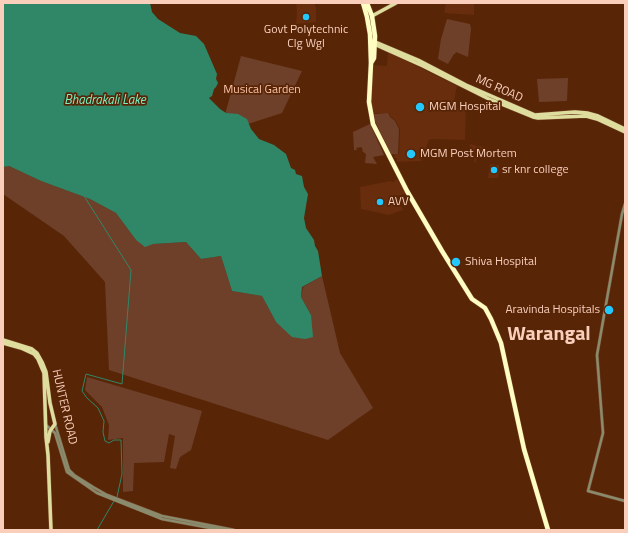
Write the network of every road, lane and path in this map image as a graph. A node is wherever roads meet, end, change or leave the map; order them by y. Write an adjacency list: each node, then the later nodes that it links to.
1 (363, 3): 5 (highway)
2 (367, 3): 4 (highway)
3 (396, 3): 4 (main road)
4 (372, 16): 5 (highway)
5 (373, 42): 6 (main road, MG ROAD); 7 (main road, MG ROAD); 23 (highway)
6 (625, 129)
7 (625, 132)
8 (625, 204): 18 (street)
9 (3, 340): 11 (main road, HUNTER ROAD)
10 (3, 343): 12 (main road, HUNTER ROAD)
11 (52, 411): 12 (main road); 13 (main road, HUNTER ROAD)
12 (46, 412): 14 (main road, HUNTER ROAD)
13 (55, 424): 15 (main road); 17 (street, HUNTER ROAD)
14 (46, 425): 15 (street, HUNTER ROAD); 16 (main road, HUNTER ROAD)
15 (52, 429): 16 (main road); 17 (street, HUNTER ROAD)
16 (48, 445): 20 (main road)
17 (106, 496): 19 (street, HUNTER ROAD)
18 (625, 501)
19 (129, 505): 21 (street, HUNTER ROAD); 22 (street, HUNTER ROAD)
20 (51, 530)
21 (221, 530)
22 (234, 530)
23 (548, 530)

